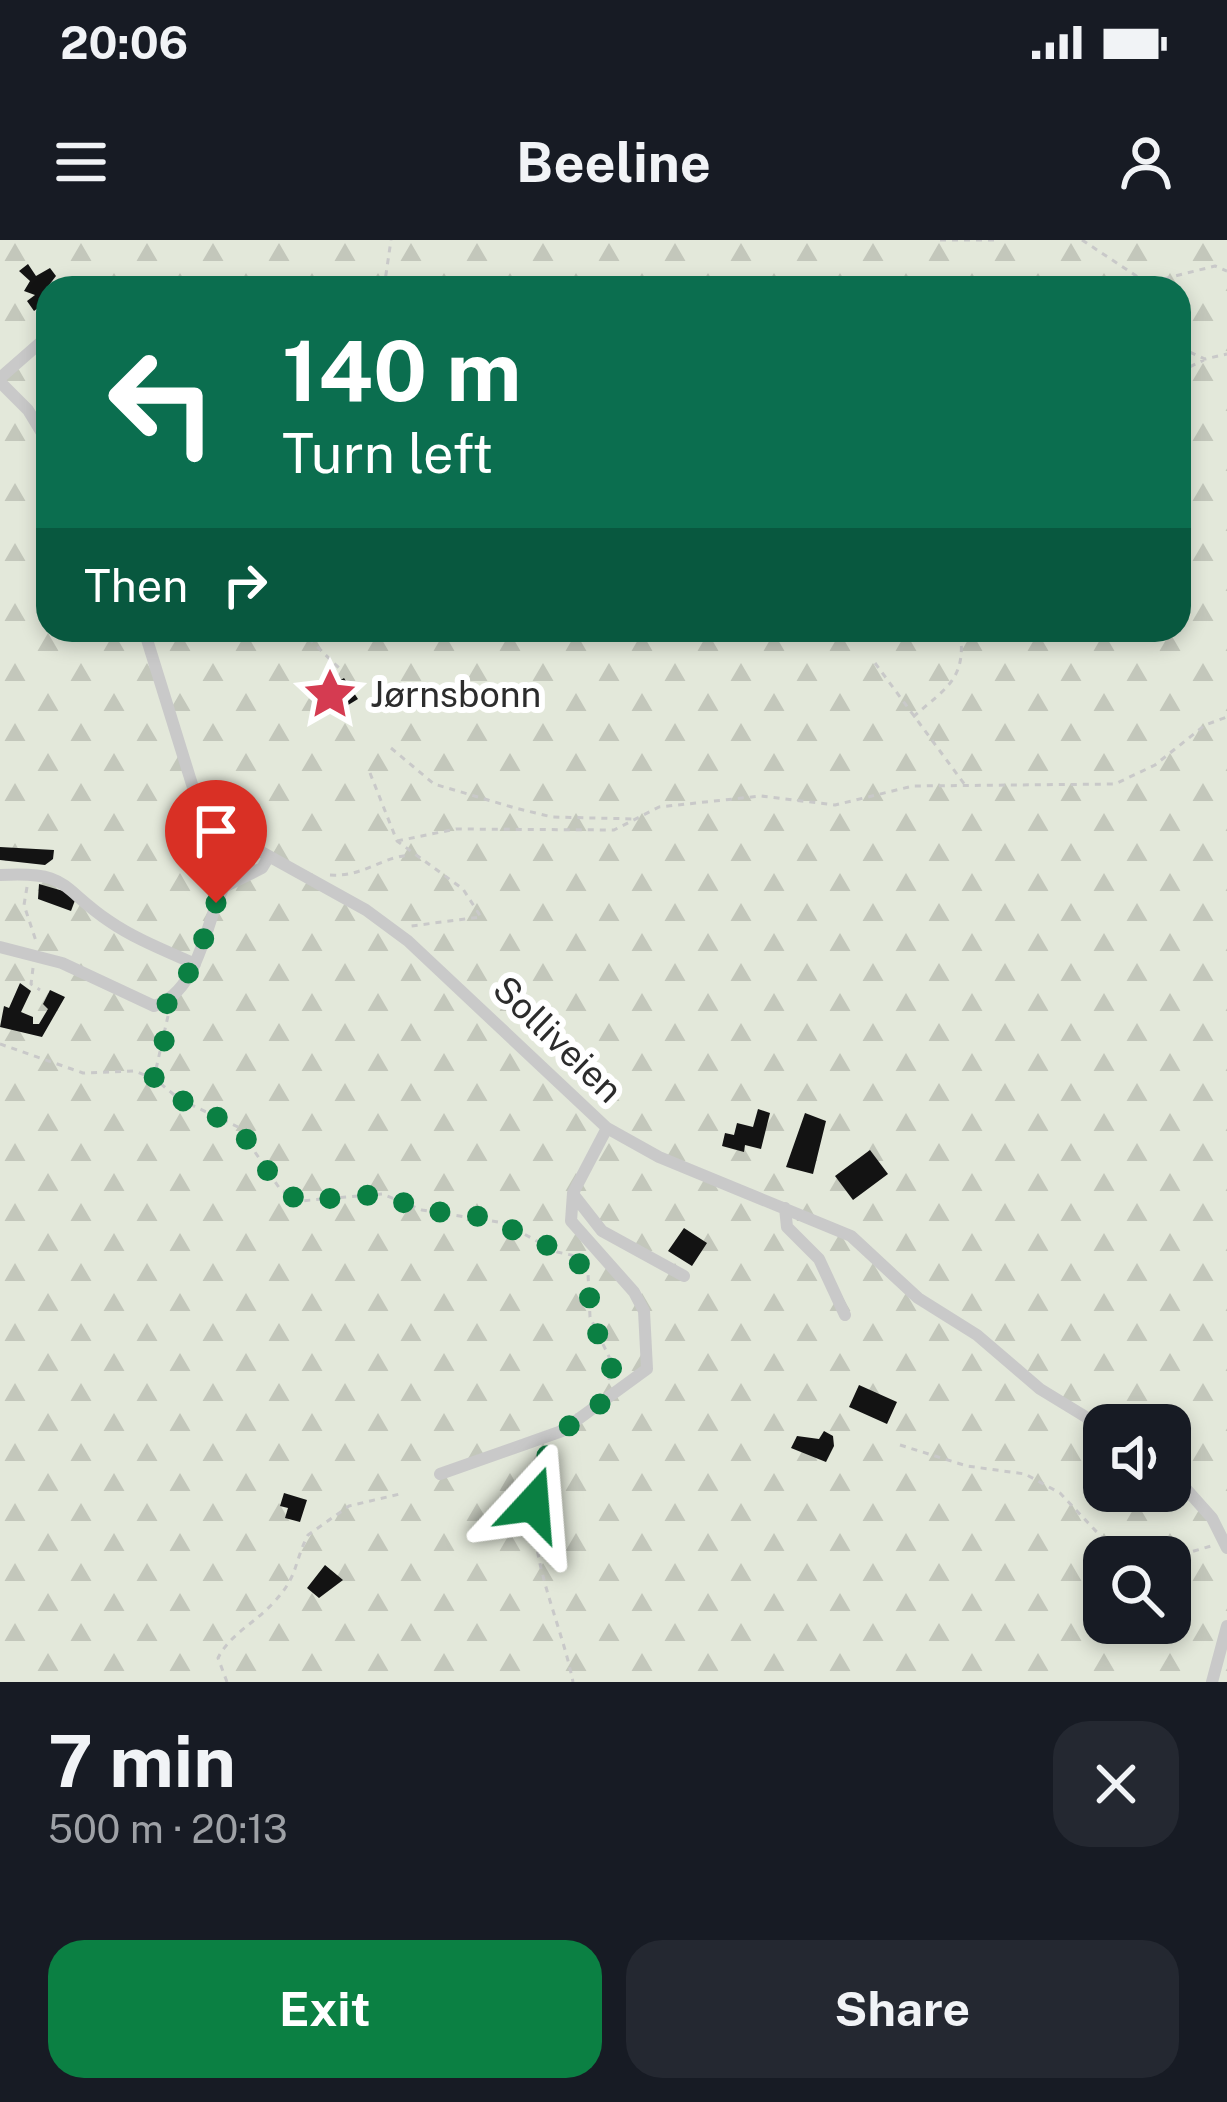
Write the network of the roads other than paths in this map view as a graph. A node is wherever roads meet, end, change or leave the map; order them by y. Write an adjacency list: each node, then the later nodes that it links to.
1 (36, 347): 2 (street)
2 (0, 380): 3 (street)
3 (36, 423)
4 (147, 642): 5 (street, Solliveien)
5 (268, 858): 8 (street); 9 (street, Solliveien)
6 (0, 875): 8 (street)
7 (0, 947): 8 (street)
8 (195, 964)
9 (607, 1128): 10 (street); 11 (street, Solliveien)
10 (573, 1193): 12 (street); 15 (street)
11 (785, 1208): 13 (street); 14 (street, Solliveien)
12 (684, 1276)
13 (844, 1316)
14 (1083, 1415)
15 (440, 1474)
16 (1191, 1494): 17 (street)
17 (1226, 1545)
18 (1227, 1626): 19 (street)
19 (1212, 1682)

